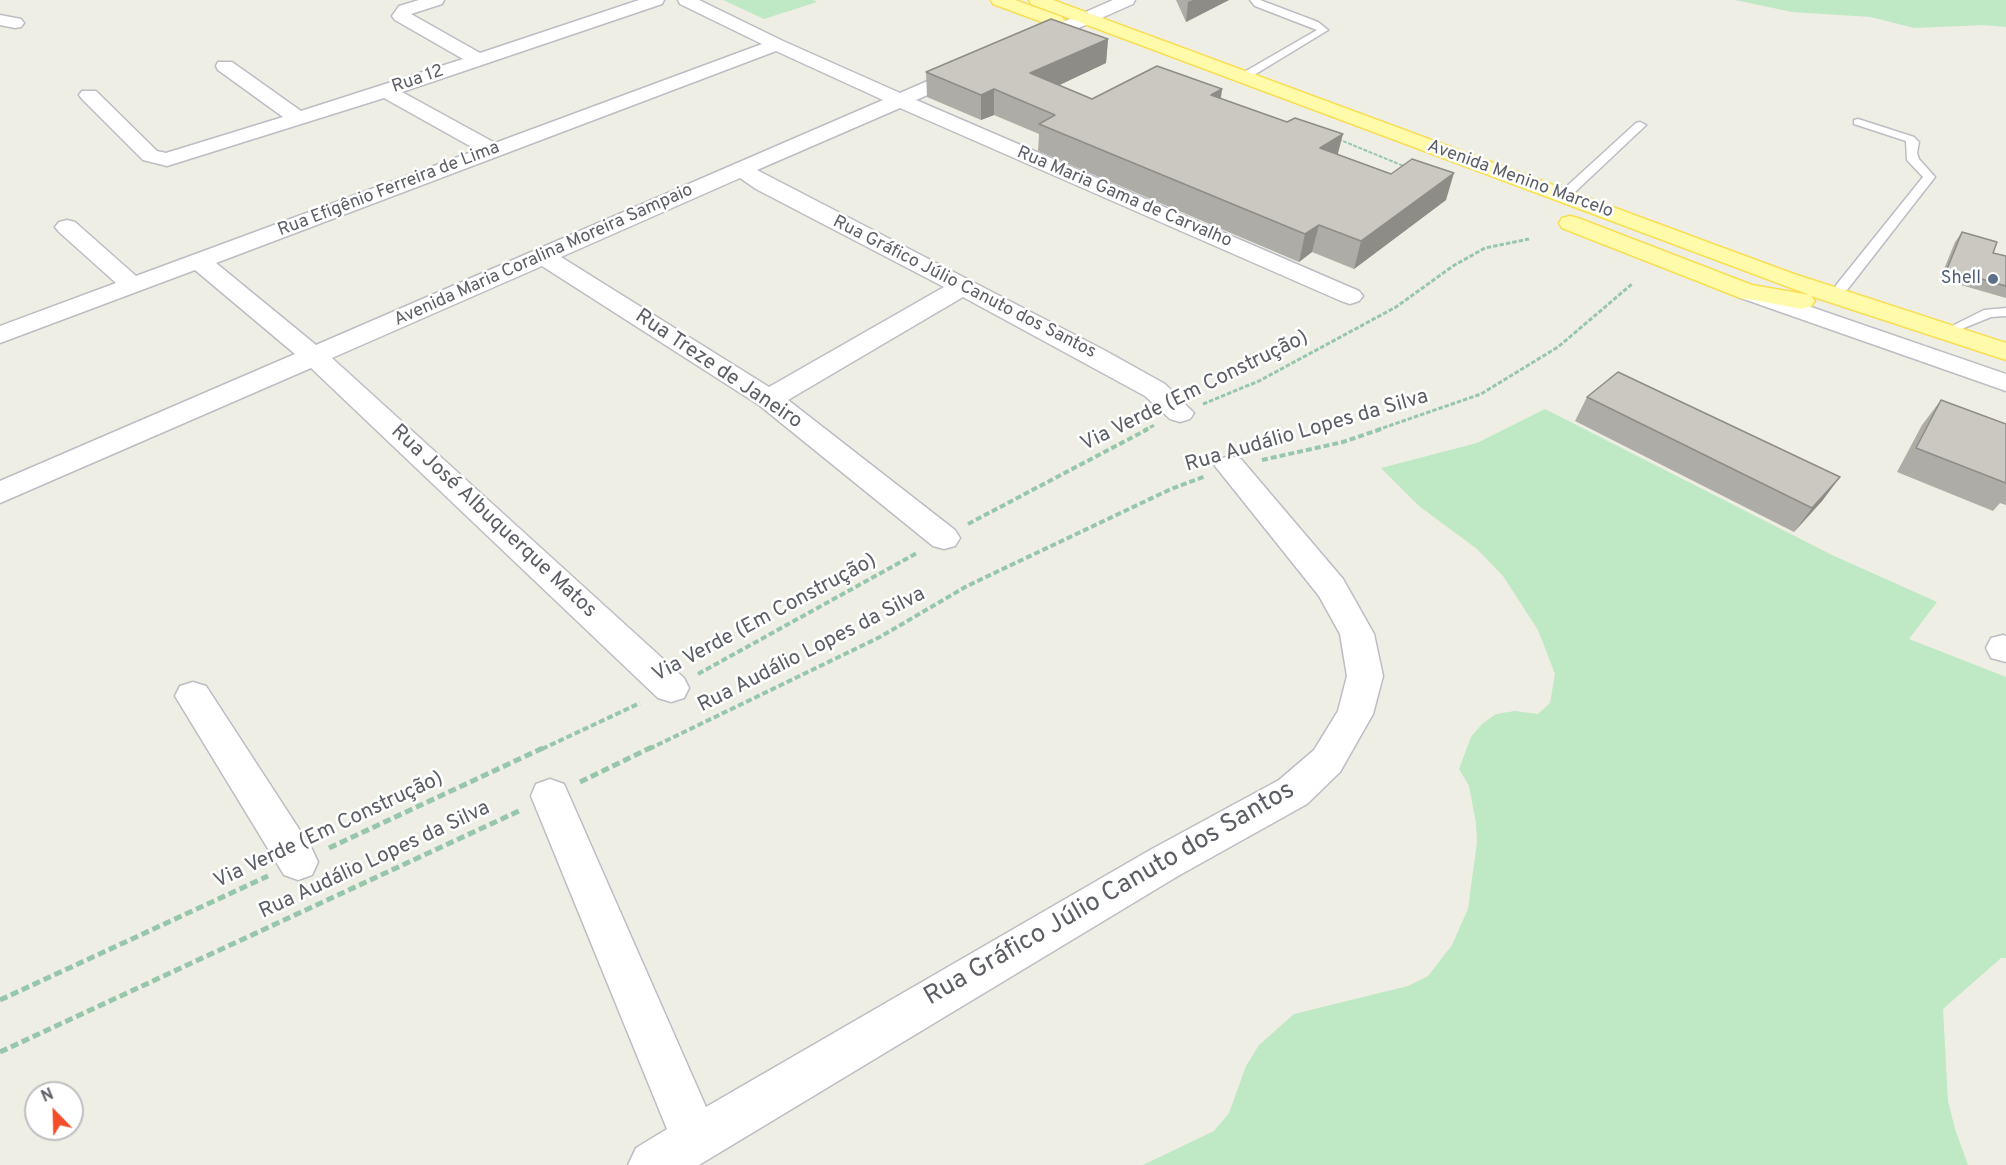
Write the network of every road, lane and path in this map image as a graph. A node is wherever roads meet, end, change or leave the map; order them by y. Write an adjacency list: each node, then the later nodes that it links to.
1 (436, 0): 12 (street)
2 (656, 0): 12 (street, Rua 12)
3 (686, 0): 10 (street, Rua Maria Gama de Carvalho)
4 (999, 0): 9 (main road)
5 (1037, 0): 9 (main road, Avenida Menino Marcelo)
6 (1056, 0): 9 (main road, Avenida Menino Marcelo)
7 (1127, 0): 9 (street)
8 (1255, 0): 16 (lane)
9 (1085, 20): 11 (street); 14 (main road, Avenida Menino Marcelo); 16 (main road, Avenida Menino Marcelo); 19 (main road)
10 (777, 45): 20 (street, Rua Maria Gama de Carvalho); 24 (street, Rua Efigênio Ferreira de Lima)
11 (1015, 50)
12 (478, 60): 17 (street, Rua 12)
13 (983, 63): 20 (street, Avenida Maria Coralina Moreira Sampaio)
14 (1206, 63): 19 (main road); 40 (main road, Avenida Menino Marcelo)
15 (225, 66): 21 (street)
16 (1250, 73): 27 (main road, Avenida Menino Marcelo)
17 (386, 91): 21 (street, Rua 12); 24 (street)
18 (89, 95): 21 (street, Rua 12)
19 (1254, 99): 26 (main road)
20 (899, 100): 25 (street, Avenida Maria Coralina Moreira Sampaio); 38 (street, Rua Maria Gama de Carvalho)
21 (299, 119)
22 (1858, 122): 36 (lane)
23 (1640, 124): 27 (lane)
24 (494, 151): 32 (street, Rua Efigênio Ferreira de Lima)
25 (742, 170): 31 (street, Avenida Maria Coralina Moreira Sampaio); 35 (street, Rua Gráfico Júlio Canuto dos Santos)
26 (1438, 172)
27 (1571, 189): 36 (main road, Avenida Menino Marcelo)
28 (1548, 215): 37 (main road)
29 (67, 227): 34 (street)
30 (1529, 239): 48 (path, Via Verde (Em Construção))
31 (543, 256): 45 (street, Avenida Maria Coralina Moreira Sampaio); 47 (street, Rua Treze de Janeiro)
32 (200, 262): 34 (street, Rua Efigênio Ferreira de Lima); 45 (street, Rua José Albuquerque Matos)
33 (1632, 284): 49 (path, Rua Audálio Lopes da Silva)
34 (133, 286): 42 (street, Rua Efigênio Ferreira de Lima)
35 (962, 287): 47 (street); 48 (street, Rua Gráfico Júlio Canuto dos Santos)
36 (1842, 287): 41 (main road, Avenida Menino Marcelo)
37 (1748, 292): 40 (main road); 46 (street)
38 (1350, 296)
39 (2006, 312): 41 (lane)
40 (1909, 320): 44 (main road, Avenida Menino Marcelo)
41 (1959, 326): 43 (main road, Avenida Menino Marcelo)
42 (0, 335)
43 (2006, 341)
44 (2006, 352)
45 (314, 356): 50 (street, Avenida Maria Coralina Moreira Sampaio); 52 (street, Rua José Albuquerque Matos)
46 (2006, 383)
47 (769, 399): 51 (street, Rua Treze de Janeiro)
48 (1180, 413): 51 (path, Via Verde (Em Construção))
49 (1230, 466): 54 (path, Rua Audálio Lopes da Silva); 58 (street, Rua Gráfico Júlio Canuto dos Santos)
50 (0, 493)
51 (944, 538): 52 (path, Via Verde (Em Construção))
52 (671, 688): 55 (path, Via Verde (Em Construção))
53 (193, 696): 55 (street)
54 (550, 796): 57 (path, Rua Audálio Lopes da Silva); 58 (street)
55 (298, 862): 56 (path, Via Verde (Em Construção))
56 (0, 1000)
57 (0, 1052)
58 (695, 1139): 59 (street, Rua Gráfico Júlio Canuto dos Santos)
59 (653, 1165)

